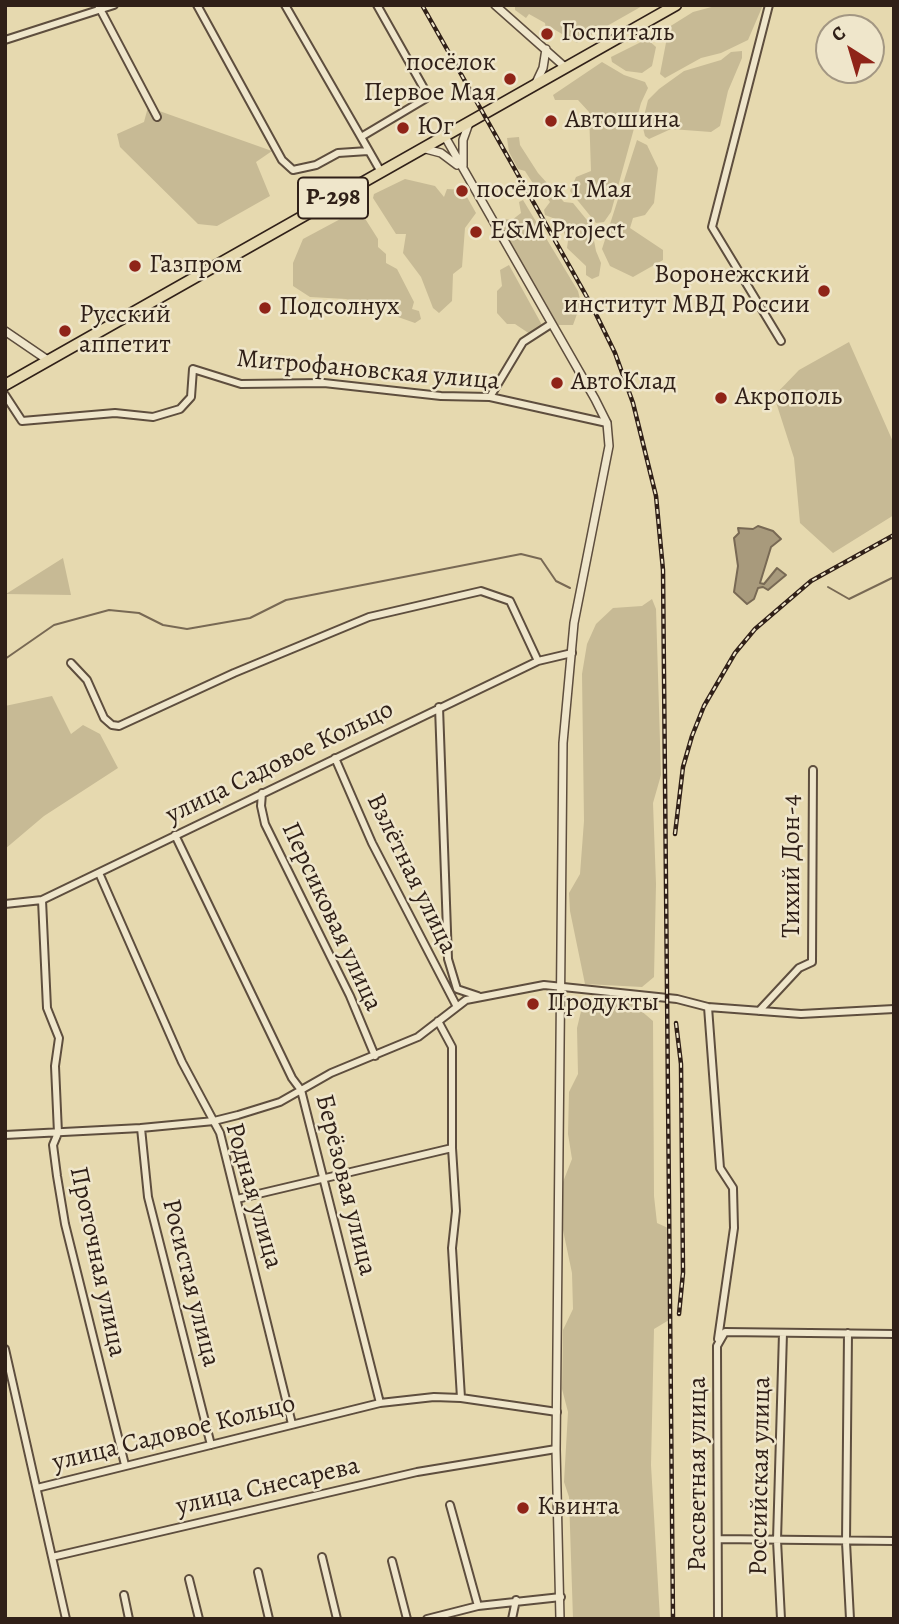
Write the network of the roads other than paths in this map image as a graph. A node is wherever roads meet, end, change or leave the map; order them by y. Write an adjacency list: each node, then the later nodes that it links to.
1 (114, 5): 8 (street)
2 (197, 5): 18 (street)
3 (285, 5): 16 (street)
4 (377, 5): 16 (street)
5 (495, 5): 10 (street)
6 (676, 5): 11 (highway, Р-298)
7 (769, 5): 23 (street)
8 (100, 7): 9 (street); 13 (street)
9 (6, 39)
10 (546, 49): 11 (street); 12 (street)
11 (566, 68): 12 (highway, Р-298)
12 (534, 86): 14 (highway, Р-298)
13 (157, 117)
14 (470, 121): 15 (highway, Р-298); 19 (street)
15 (444, 135): 17 (highway, Р-298); 19 (street)
16 (361, 137): 18 (street)
17 (422, 148): 19 (street); 20 (highway, Р-298)
18 (368, 151): 20 (street)
19 (463, 170): 21 (street)
20 (381, 172): 24 (highway, Р-298)
21 (551, 324): 27 (street); 28 (street)
22 (5, 331): 24 (street)
23 (781, 341)
24 (49, 361): 25 (highway, Р-298)
25 (5, 385)
26 (5, 395): 27 (street, Митрофановская улица)
27 (490, 397): 28 (street, Митрофановская улица)
28 (607, 422): 29 (street)
29 (572, 653): 30 (street, улица Садовое Кольцо); 40 (street)
30 (538, 661): 31 (street); 32 (street, улица Садовое Кольцо)
31 (72, 663)
32 (439, 707): 33 (street, улица Садовое Кольцо); 41 (street)
33 (335, 758): 35 (street, улица Садовое Кольцо); 42 (street, Взлётная улица)
34 (813, 770): 45 (street, Тихий Дон-4)
35 (262, 793): 36 (street, улица Садовое Кольцо); 47 (street, Персиковая улица)
36 (175, 835): 37 (street, улица Садовое Кольцо); 48 (street, Берёзовая улица)
37 (99, 873): 38 (street, улица Садовое Кольцо); 49 (street, Родная улица)
38 (42, 900): 39 (street, улица Садовое Кольцо); 51 (street, Проточная улица)
39 (5, 904)
40 (561, 986): 41 (street); 43 (street); 63 (street)
41 (480, 996): 42 (street)
42 (456, 1005): 46 (street)
43 (708, 1007): 45 (street); 59 (street)
44 (894, 1009): 45 (street)
45 (759, 1011)
46 (438, 1021): 47 (street); 53 (street)
47 (375, 1056): 48 (street)
48 (301, 1090): 49 (street); 54 (street, Берёзовая улица)
49 (214, 1121): 50 (street); 55 (street, Родная улица)
50 (141, 1128): 51 (street); 65 (street, Росистая улица)
51 (58, 1133): 52 (street); 67 (street, Проточная улица)
52 (5, 1135)
53 (452, 1148): 54 (street); 61 (street)
54 (323, 1179): 55 (street); 62 (street, Берёзовая улица)
55 (237, 1199): 64 (street, Родная улица)
56 (783, 1333): 57 (street); 59 (street, Рассветная улица); 71 (street, Российская улица)
57 (848, 1333): 58 (street); 73 (street)
58 (894, 1334)
59 (717, 1346): 70 (street, Рассветная улица)
60 (5, 1349): 68 (street, улица Садовое Кольцо)
61 (461, 1398): 62 (street, улица Садовое Кольцо); 63 (street, улица Садовое Кольцо)
62 (380, 1403): 64 (street, улица Садовое Кольцо)
63 (557, 1412): 66 (street)
64 (292, 1424): 65 (street, улица Садовое Кольцо)
65 (211, 1445): 67 (street, улица Садовое Кольцо)
66 (556, 1449): 74 (street, улица Снесарева); 80 (street)
67 (125, 1465): 68 (street, улица Садовое Кольцо)
68 (37, 1488): 74 (street)
69 (450, 1505): 82 (street)
70 (719, 1539): 71 (street); 92 (street, Рассветная улица)
71 (777, 1540): 73 (street); 93 (street, Российская улица)
72 (894, 1541): 73 (street)
73 (846, 1542): 94 (street)
74 (52, 1557): 83 (street)
75 (322, 1557): 87 (street)
76 (393, 1561): 88 (street)
77 (258, 1572): 86 (street)
78 (189, 1579): 85 (street)
79 (124, 1595): 84 (street)
80 (561, 1597): 81 (street); 91 (street)
81 (516, 1600): 82 (street); 90 (street)
82 (478, 1606): 89 (street)
83 (66, 1619)
84 (130, 1619)
85 (199, 1619)
86 (269, 1619)
87 (337, 1619)
88 (407, 1619)
89 (427, 1619)
90 (512, 1619)
91 (561, 1619)
92 (718, 1619)
93 (780, 1619)
94 (850, 1619)

